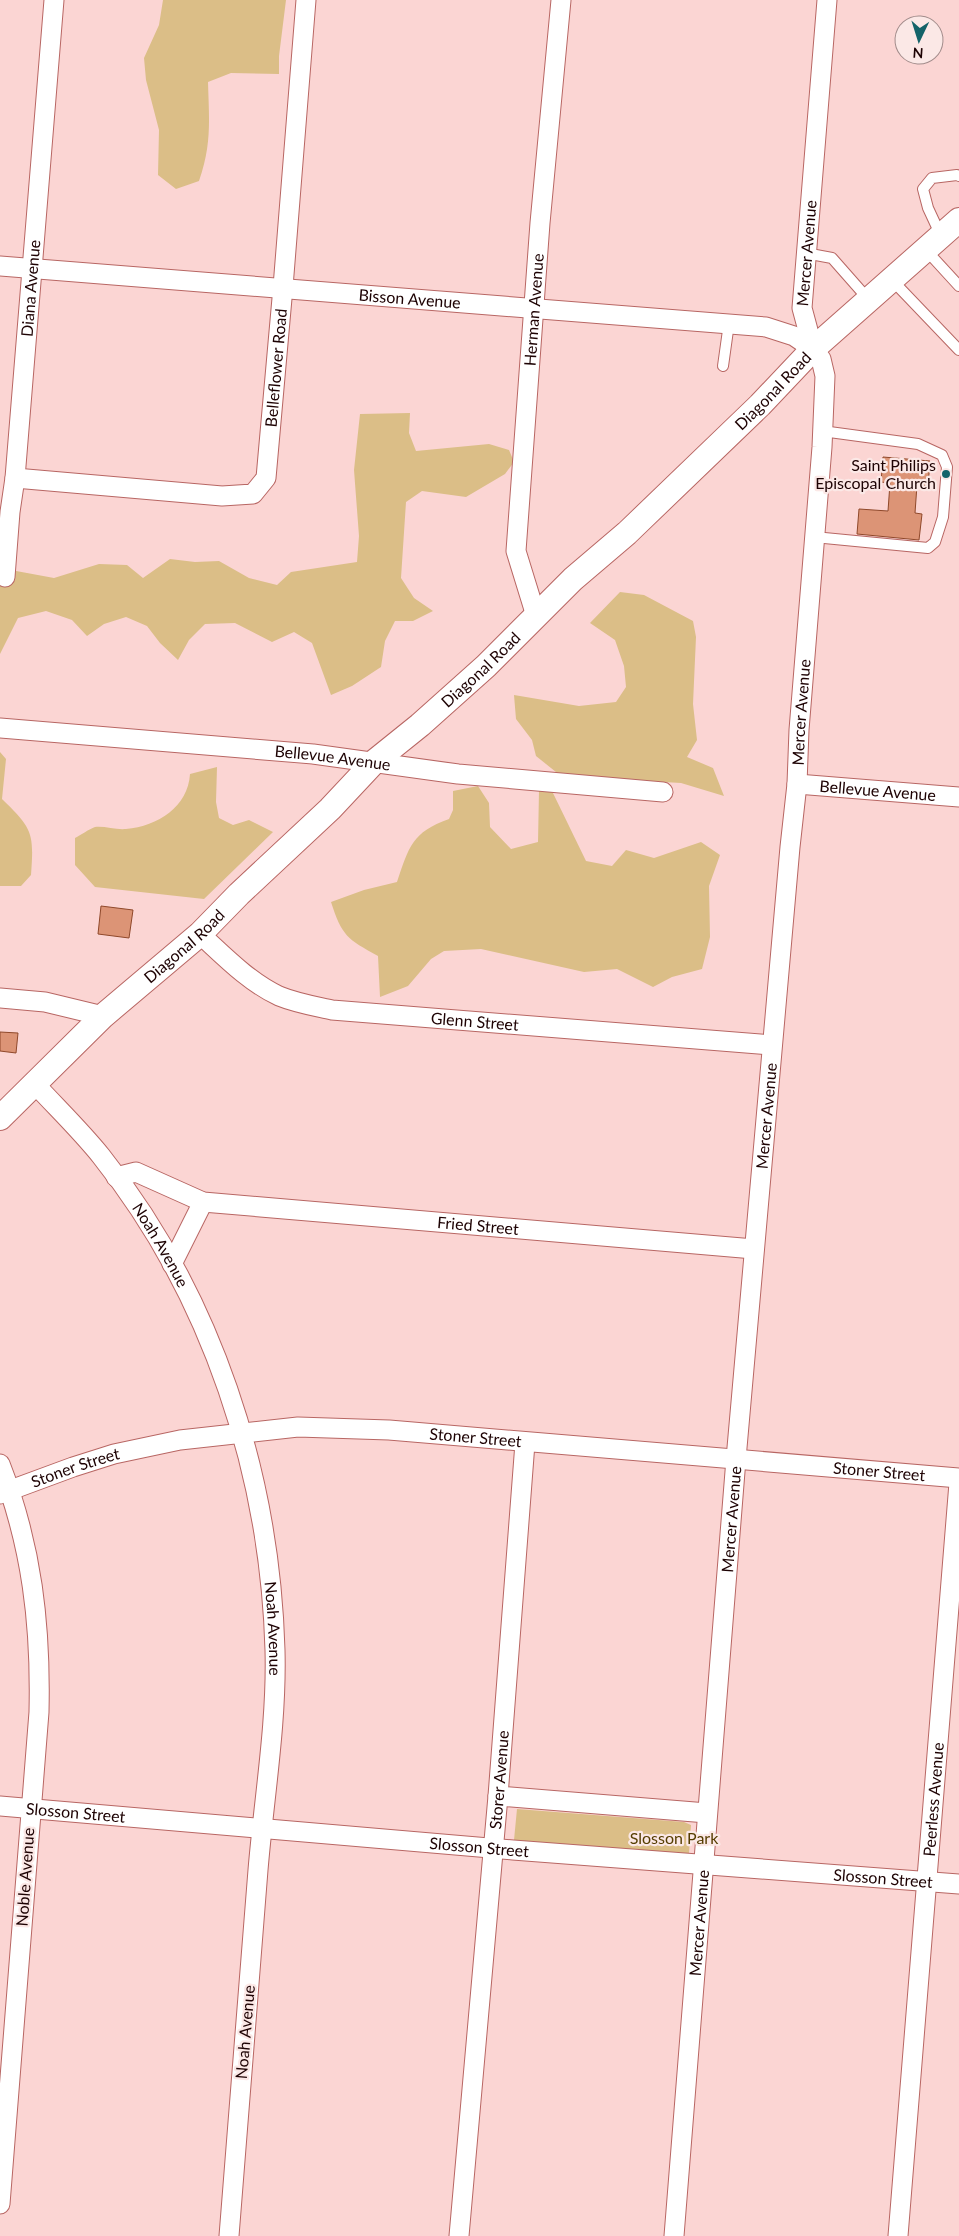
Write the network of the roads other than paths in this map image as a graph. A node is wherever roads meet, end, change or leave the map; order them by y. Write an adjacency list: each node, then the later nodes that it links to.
1 (54, 0): 10 (street, Diana Avenue)
2 (306, 0): 13 (street, Belleflower Road)
3 (561, 0): 15 (street, Herman Avenue)
4 (827, 0): 8 (street, Mercer Avenue)
5 (959, 176): 7 (lane)
6 (959, 220): 7 (street, Diagonal Road)
7 (933, 243): 11 (street, Diagonal Road); 12 (lane)
8 (805, 253): 14 (lane); 17 (street, Mercer Avenue)
9 (0, 266): 10 (street, Bisson Avenue)
10 (32, 268): 13 (street, Bisson Avenue); 21 (street, Diana Avenue)
11 (892, 280): 14 (street, Diagonal Road); 18 (lane)
12 (959, 286)
13 (284, 287): 15 (street, Bisson Avenue); 21 (street, Belleflower Road)
14 (869, 300): 17 (street, Diagonal Road)
15 (535, 308): 16 (street, Bisson Avenue); 24 (street, Herman Avenue)
16 (729, 324): 17 (street, Bisson Avenue); 19 (lane)
17 (813, 349): 20 (street, Mercer Avenue); 24 (street, Diagonal Road)
18 (959, 350)
19 (723, 366)
20 (822, 431): 22 (street, Mercer Avenue); 22 (lane)
21 (15, 478): 23 (street, Diana Avenue)
22 (814, 537): 27 (street, Mercer Avenue)
23 (5, 577)
24 (536, 616): 26 (street, Diagonal Road)
25 (0, 728): 26 (street, Bellevue Avenue)
26 (374, 762): 28 (street, Bellevue Avenue); 30 (street, Diagonal Road)
27 (797, 784): 29 (street, Bellevue Avenue); 33 (street, Mercer Avenue)
28 (663, 792)
29 (959, 797)
30 (200, 934): 32 (street, Diagonal Road); 33 (street, Glenn Street)
31 (0, 998): 32 (street)
32 (102, 1016): 34 (street, Diagonal Road)
33 (772, 1045): 38 (street, Mercer Avenue)
34 (35, 1084): 35 (street, Diagonal Road); 36 (street, Noah Avenue)
35 (0, 1118)
36 (116, 1177): 37 (street, Fried Street); 39 (street, Noah Avenue)
37 (203, 1202): 38 (street, Fried Street); 39 (street)
38 (754, 1249): 42 (street, Mercer Avenue)
39 (172, 1264): 40 (street, Noah Avenue)
40 (242, 1433): 41 (street, Stoner Street); 46 (street, Stoner Street); 51 (street, Noah Avenue)
41 (525, 1443): 42 (street, Stoner Street); 47 (street, Storer Avenue)
42 (736, 1459): 44 (street, Stoner Street); 50 (street, Mercer Avenue)
43 (0, 1464): 46 (street, Noble Avenue)
44 (959, 1478)
45 (959, 1483): 54 (street, Peerless Avenue)
46 (5, 1492): 49 (street, Noble Avenue)
47 (498, 1796): 50 (street); 52 (street, Storer Avenue)
48 (0, 1806): 49 (street, Slosson Street)
49 (30, 1808): 51 (street, Slosson Street); 56 (street, Noble Avenue)
50 (707, 1813): 53 (street, Mercer Avenue)
51 (262, 1828): 52 (street, Slosson Street); 57 (street, Noah Avenue)
52 (492, 1848): 53 (street, Slosson Street); 58 (street, Storer Avenue)
53 (705, 1865): 54 (street, Slosson Street); 59 (street, Mercer Avenue)
54 (927, 1882): 55 (street, Slosson Street); 60 (street, Peerless Avenue)
55 (959, 1884)
56 (0, 2204)
57 (229, 2236)
58 (459, 2236)
59 (674, 2236)
60 (898, 2236)

